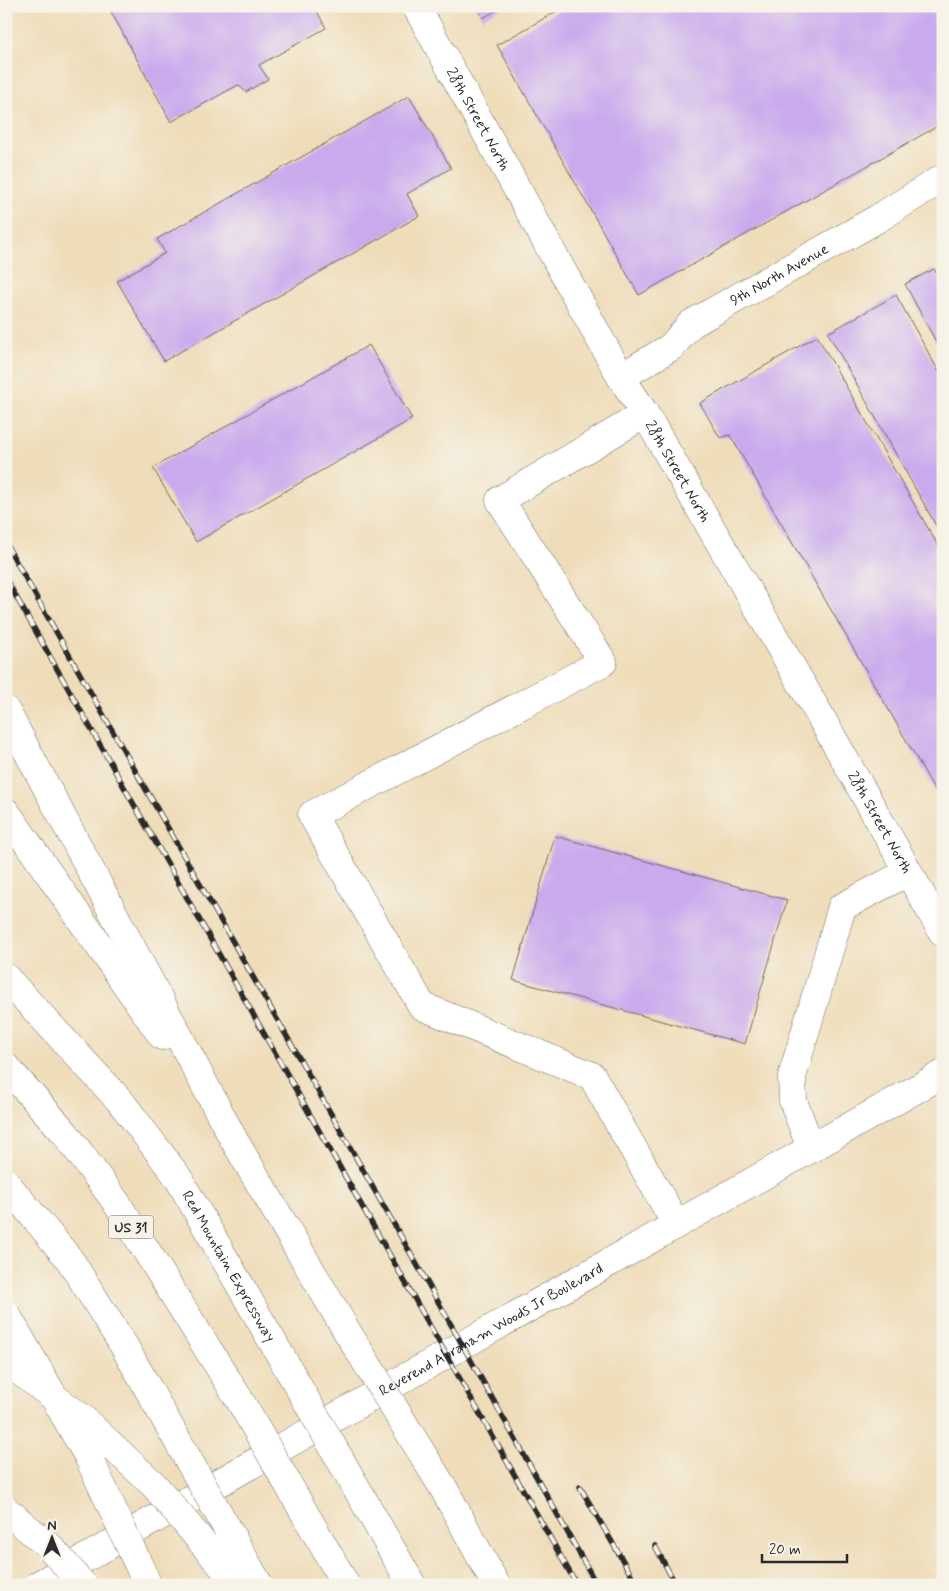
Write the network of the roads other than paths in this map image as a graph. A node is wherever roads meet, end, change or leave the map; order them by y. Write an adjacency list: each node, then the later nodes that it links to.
1 (416, 6): 3 (main road, 28th Street North)
2 (943, 178): 3 (main road, 9th North Avenue)
3 (621, 377): 4 (main road, 28th Street North)
4 (645, 414): 7 (main road, 28th Street North); 15 (main road)
5 (6, 711): 12 (main road)
6 (6, 812): 12 (main road)
7 (908, 872): 8 (main road, 28th Street North); 13 (main road)
8 (940, 920)
9 (6, 978): 25 (main road, Red Mountain Expressway, bridge)
10 (6, 1067): 24 (main road, US 31, bridge)
11 (943, 1074): 13 (main road, Reverend Abraham Woods Jr Boulevard)
12 (234, 1140): 26 (main road, bridge)
13 (811, 1148): 15 (main road, Reverend Abraham Woods Jr Boulevard)
14 (6, 1183): 23 (main road, bridge)
15 (676, 1224): 19 (main road, Reverend Abraham Woods Jr Boulevard)
16 (6, 1314): 21 (main road, bridge)
17 (6, 1361): 22 (main road, bridge)
18 (6, 1510): 20 (main road, bridge)
19 (38, 1585)
20 (83, 1585)
21 (148, 1585)
22 (238, 1585)
23 (259, 1585)
24 (346, 1585)
25 (412, 1585)
26 (496, 1585)

